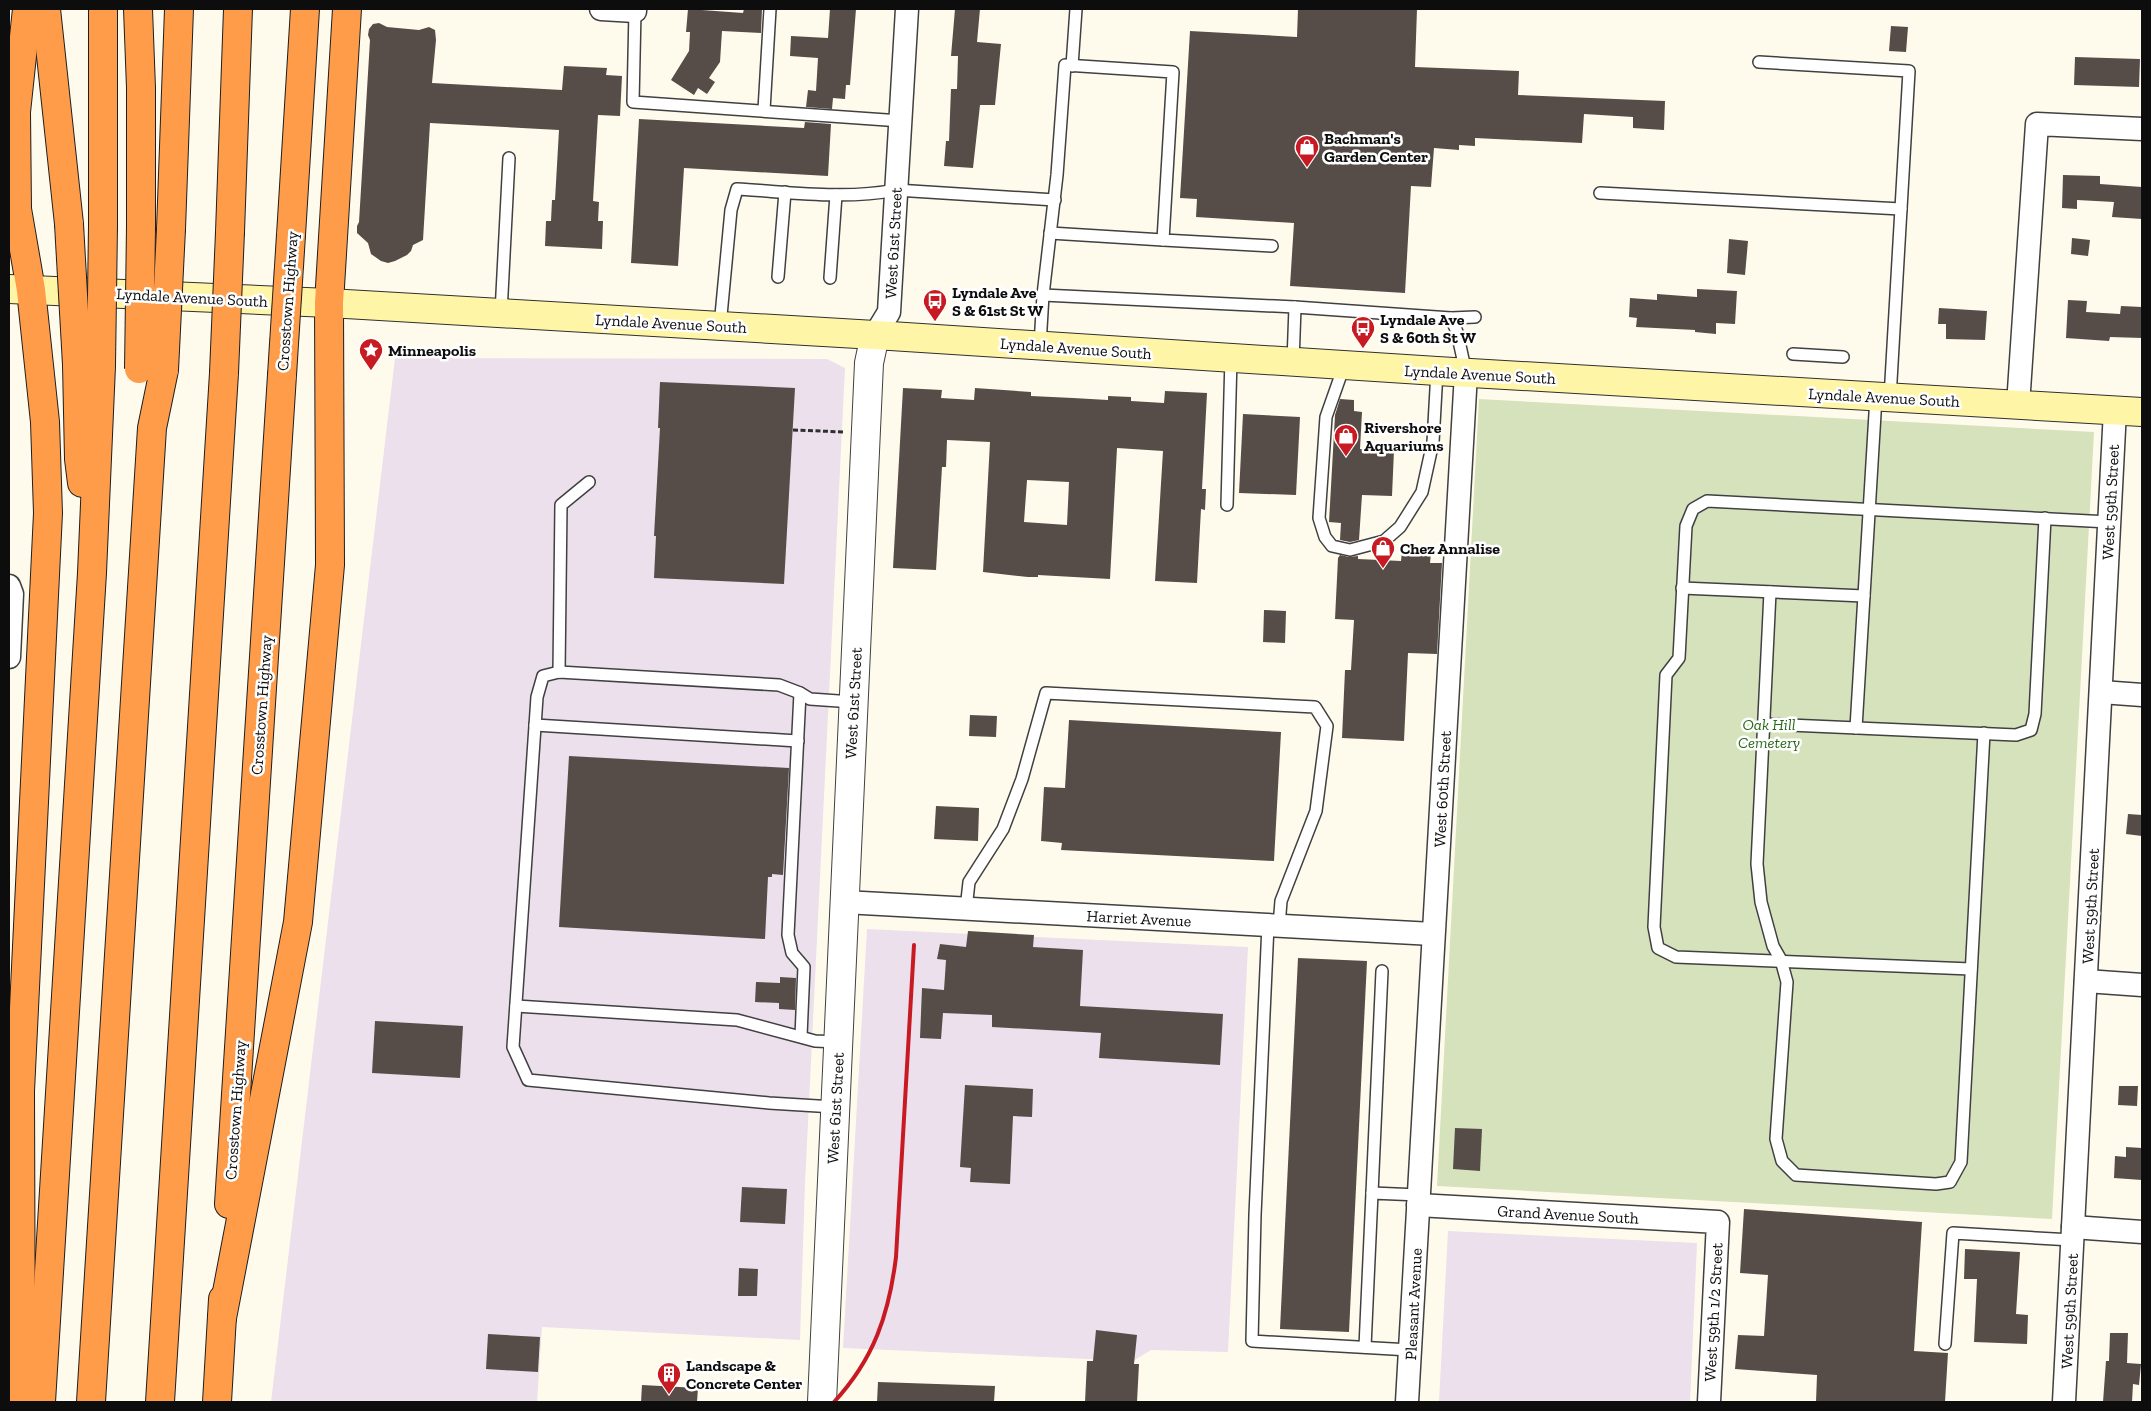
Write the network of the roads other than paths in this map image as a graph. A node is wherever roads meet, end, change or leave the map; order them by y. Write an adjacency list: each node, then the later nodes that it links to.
1 (27, 9): 31 (highway)
2 (46, 9): 46 (highway, bridge)
3 (103, 9): 46 (highway, bridge)
4 (138, 9): 47 (highway, bridge)
5 (179, 9): 47 (highway, bridge)
6 (238, 9): 98 (highway, bridge)
7 (305, 9): 92 (highway, Crosstown Highway, bridge)
8 (602, 9): 13 (street)
9 (770, 9): 16 (lane)
10 (907, 9): 17 (street, West 61st Street)
11 (1076, 9): 15 (lane)
12 (348, 10): 33 (highway)
13 (635, 10): 16 (lane)
14 (1759, 62): 25 (lane)
15 (1068, 65): 24 (lane); 27 (lane)
16 (764, 110): 17 (lane)
17 (901, 121): 20 (street, West 61st Street)
18 (2142, 129): 51 (street)
19 (509, 158): 35 (lane)
20 (896, 190): 23 (lane); 24 (lane); 39 (street, West 61st Street)
21 (784, 192): 23 (lane); 29 (lane); 38 (lane)
22 (1600, 193): 25 (lane)
23 (836, 195): 30 (lane)
24 (1054, 200): 26 (lane)
25 (1901, 210): 50 (lane)
26 (1050, 233): 27 (lane); 32 (lane)
27 (1163, 240): 28 (lane)
28 (1272, 246)
29 (778, 277)
30 (830, 278)
31 (20, 290): 33 (main road, Lyndale Avenue South); 96 (highway)
32 (1043, 295): 34 (lane); 40 (lane)
33 (329, 304): 35 (main road, Lyndale Avenue South); 92 (highway)
34 (1296, 308): 37 (lane); 44 (lane)
35 (500, 313): 38 (main road, Lyndale Avenue South)
36 (1475, 317): 37 (lane)
37 (1451, 318): 49 (lane)
38 (720, 326): 39 (main road, Lyndale Avenue South)
39 (875, 334): 40 (main road, Lyndale Avenue South); 68 (street, West 61st Street)
40 (1040, 345): 43 (main road, Lyndale Avenue South)
41 (1793, 354): 42 (lane)
42 (1843, 357)
43 (1231, 358): 44 (main road, Lyndale Avenue South); 55 (lane)
44 (1293, 362): 45 (main road, Lyndale Avenue South)
45 (1344, 365): 48 (main road, Lyndale Avenue South); 48 (lane)
46 (89, 366): 96 (highway)
47 (151, 369): 97 (highway)
48 (1437, 371): 49 (main road, Lyndale Avenue South)
49 (1466, 373): 50 (main road, Lyndale Avenue South); 77 (street, West 60th Street)
50 (1883, 397): 51 (main road, Lyndale Avenue South); 56 (lane)
51 (2018, 405): 52 (main road, Lyndale Avenue South)
52 (2115, 410): 53 (main road, Lyndale Avenue South); 58 (street, West 59th Street)
53 (2142, 412)
54 (589, 482): 64 (lane)
55 (1227, 505)
56 (1869, 508): 57 (lane); 60 (lane); 62 (lane)
57 (2045, 518): 58 (lane); 72 (lane)
58 (2109, 522): 65 (street, West 59th Street)
59 (9, 586): 63 (street)
60 (1682, 588): 61 (lane); 78 (lane)
61 (1770, 592): 62 (lane); 69 (lane)
62 (1864, 596): 71 (lane)
63 (9, 657)
64 (559, 672): 66 (lane); 70 (lane)
65 (2101, 692): 67 (street); 81 (street, West 59th Street)
66 (800, 693): 68 (lane); 73 (lane)
67 (2142, 695)
68 (853, 702): 74 (street, West 61st Street)
69 (1764, 724): 71 (lane); 78 (lane)
70 (534, 725): 73 (lane); 83 (lane)
71 (1856, 728): 72 (lane)
72 (1984, 733): 79 (lane)
73 (798, 741): 84 (lane)
74 (844, 902): 75 (street, Harriet Avenue); 85 (street, West 61st Street)
75 (966, 909): 76 (street, Harriet Avenue); 76 (lane)
76 (1274, 925): 77 (street, Harriet Avenue); 94 (lane)
77 (1434, 934): 88 (street, West 60th Street)
78 (1781, 960): 79 (lane); 79 (lane)
79 (1971, 969)
80 (1382, 971): 87 (lane)
81 (2086, 981): 82 (street); 91 (street, West 59th Street)
82 (2142, 985)
83 (516, 1006): 84 (lane); 86 (lane)
84 (801, 1036): 85 (lane)
85 (838, 1042): 86 (street, West 61st Street)
86 (834, 1107): 100 (street, West 61st Street)
87 (1372, 1193): 88 (lane); 94 (lane)
88 (1419, 1200): 89 (street, Grand Avenue South); 95 (street, Pleasant Avenue)
89 (1718, 1222): 102 (street, West 59th 1/2 Street)
90 (2142, 1232): 91 (street)
91 (2073, 1234): 93 (lane); 103 (street, West 59th Street)
92 (222, 1318): 99 (highway, Crosstown Highway)
93 (1945, 1344)
94 (1365, 1347): 95 (lane)
95 (1410, 1350): 101 (street, Pleasant Avenue)
96 (32, 1390)
97 (92, 1392)
98 (161, 1392)
99 (217, 1395)
100 (822, 1402)
101 (1407, 1402)
102 (1709, 1402)
103 (2064, 1402)

